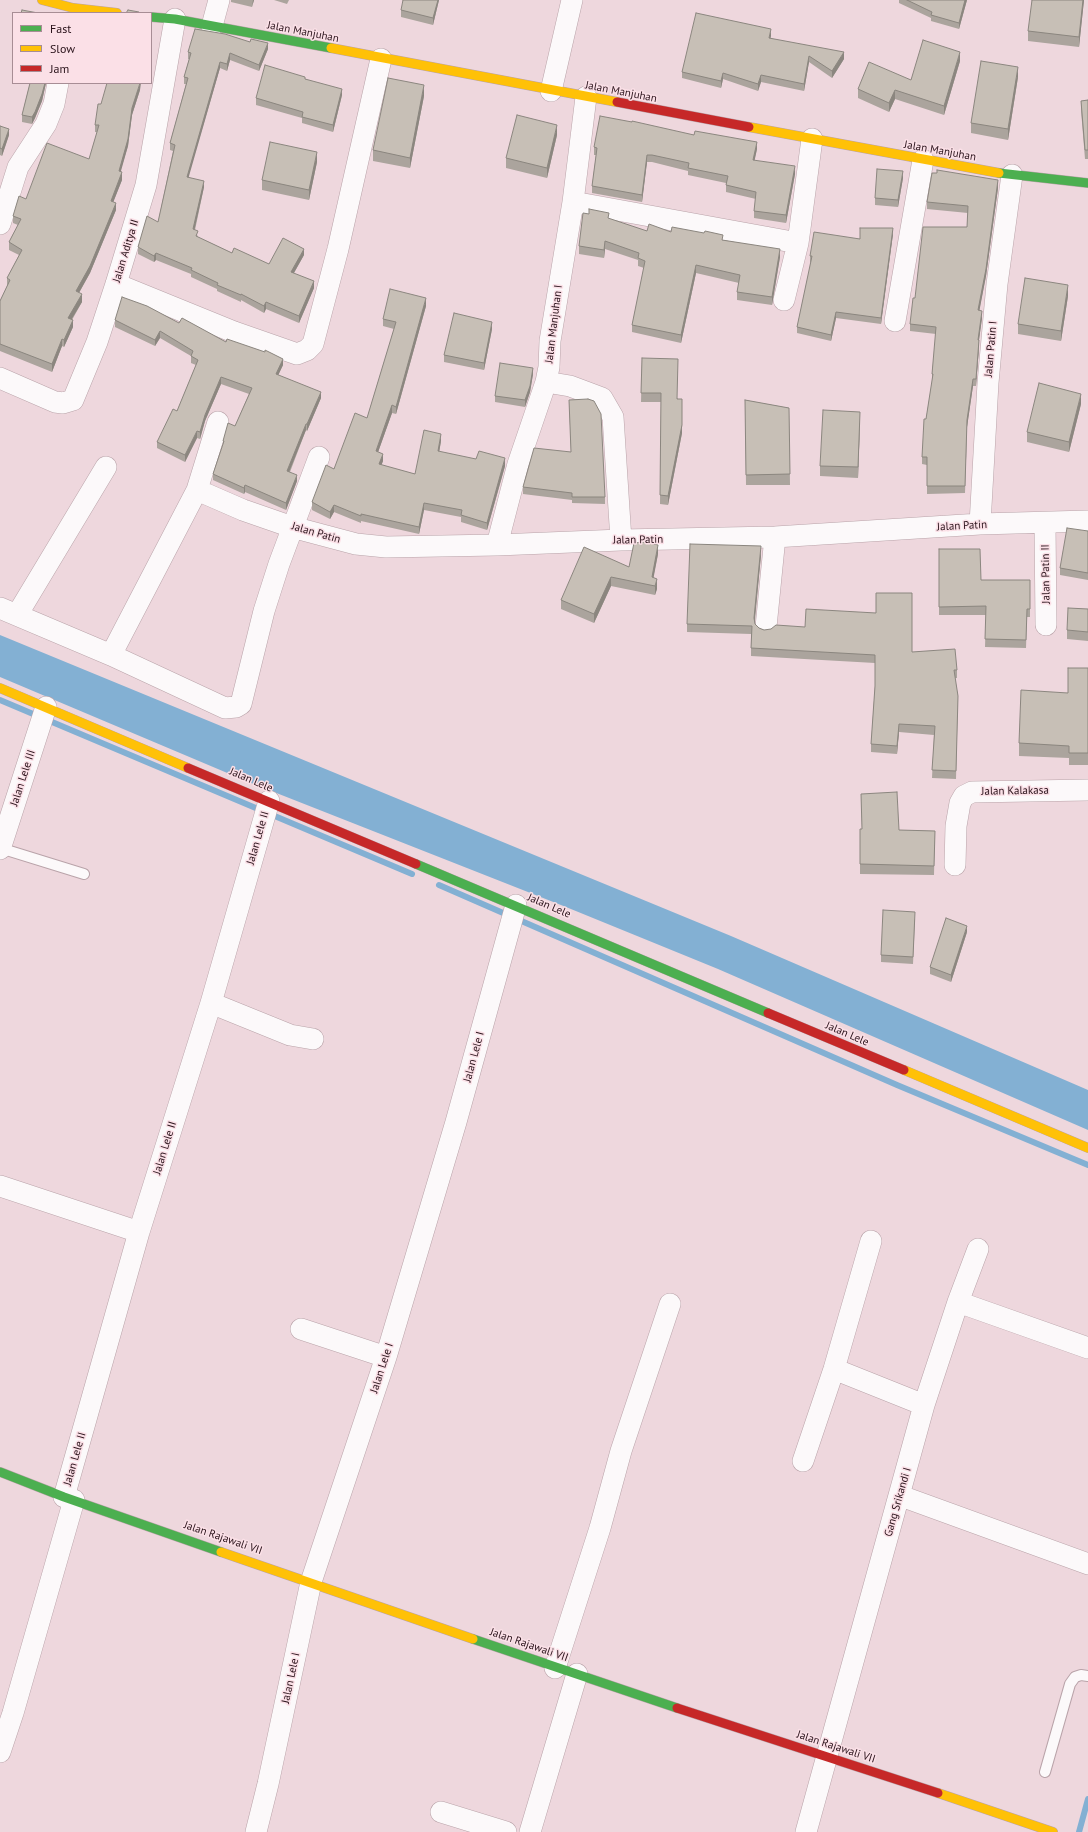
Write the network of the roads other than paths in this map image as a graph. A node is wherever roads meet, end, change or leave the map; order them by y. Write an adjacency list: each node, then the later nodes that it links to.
1 (42, 0): 4 (street)
2 (219, 0): 8 (street)
3 (572, 0): 11 (street)
4 (72, 11): 5 (street)
5 (94, 12)
6 (152, 16): 7 (street, Jalan Manjuhan)
7 (175, 19): 8 (street, Jalan Manjuhan); 20 (street, Jalan Aditya II)
8 (212, 26): 9 (street, Jalan Manjuhan)
9 (381, 59): 11 (street, Jalan Manjuhan); 20 (street)
10 (58, 84): 18 (street)
11 (551, 91): 12 (street, Jalan Manjuhan)
12 (586, 97): 13 (street, Jalan Manjuhan); 17 (street, Jalan Manjuhan I)
13 (812, 140): 14 (street, Jalan Manjuhan); 19 (street)
14 (923, 160): 15 (street, Jalan Manjuhan); 22 (street)
15 (1012, 175): 16 (street, Jalan Manjuhan); 30 (street, Jalan Patin I)
16 (1088, 183)
17 (573, 202): 19 (street); 24 (street, Jalan Manjuhan I)
18 (0, 224)
19 (798, 243): 21 (street)
20 (116, 284): 23 (street, Jalan Aditya II)
21 (784, 300)
22 (895, 321)
23 (0, 378)
24 (546, 382): 34 (street); 35 (street, Jalan Manjuhan I)
25 (218, 422): 28 (street)
26 (319, 457): 32 (street)
27 (106, 467): 36 (street)
28 (197, 490): 32 (street, Jalan Patin); 39 (street)
29 (1088, 521): 31 (street, Jalan Patin)
30 (980, 524): 31 (street, Jalan Patin); 33 (street, Jalan Patin)
31 (1045, 524): 37 (street, Jalan Patin II)
32 (292, 526): 35 (street, Jalan Patin); 39 (street)
33 (775, 537): 34 (street, Jalan Patin); 38 (street)
34 (621, 540): 35 (street, Jalan Patin)
35 (497, 545)
36 (9, 612): 39 (street)
37 (1046, 625)
38 (766, 627)
39 (112, 655)
40 (0, 688): 41 (street, Jalan Lele)
41 (46, 706): 43 (street, Jalan Lele); 44 (street, Jalan Lele III)
42 (1088, 790): 45 (street, Jalan Kalakasa)
43 (269, 801): 47 (street, Jalan Lele); 48 (street, Jalan Lele II)
44 (0, 849): 46 (lane)
45 (955, 865)
46 (84, 874)
47 (516, 905): 50 (street, Jalan Lele); 59 (street, Jalan Lele I)
48 (211, 1002): 49 (street); 52 (street, Jalan Lele II)
49 (313, 1039)
50 (1088, 1148)
51 (0, 1186): 52 (street)
52 (139, 1232): 65 (street, Jalan Lele II)
53 (871, 1241): 60 (street)
54 (978, 1249): 55 (street, Gang Srikandi I)
55 (958, 1302): 58 (street); 61 (street, Gang Srikandi I)
56 (670, 1304): 68 (street)
57 (301, 1329): 59 (street)
58 (1088, 1348)
59 (386, 1357): 67 (street, Jalan Lele I)
60 (834, 1370): 61 (street); 62 (street)
61 (924, 1405): 64 (street, Gang Srikandi I)
62 (804, 1461)
63 (0, 1472): 65 (street, Jalan Rajawali VII)
64 (901, 1496): 66 (street); 73 (street, Gang Srikandi I)
65 (69, 1498): 67 (street, Jalan Rajawali VII); 71 (street, Jalan Lele II)
66 (1088, 1564)
67 (311, 1582): 68 (street, Jalan Rajawali VII); 76 (street, Jalan Lele I)
68 (555, 1668): 69 (street, Jalan Rajawali VII)
69 (577, 1674): 73 (street, Jalan Rajawali VII); 78 (street)
70 (1088, 1676): 74 (lane)
71 (4, 1724): 72 (street, Jalan Lele II)
72 (0, 1752)
73 (826, 1757): 79 (street, Gang Srikandi I); 80 (street, Jalan Rajawali VII)
74 (1045, 1772)
75 (441, 1812): 77 (street)
76 (256, 1832)
77 (506, 1832)
78 (530, 1832)
79 (806, 1832)
80 (1053, 1832)

